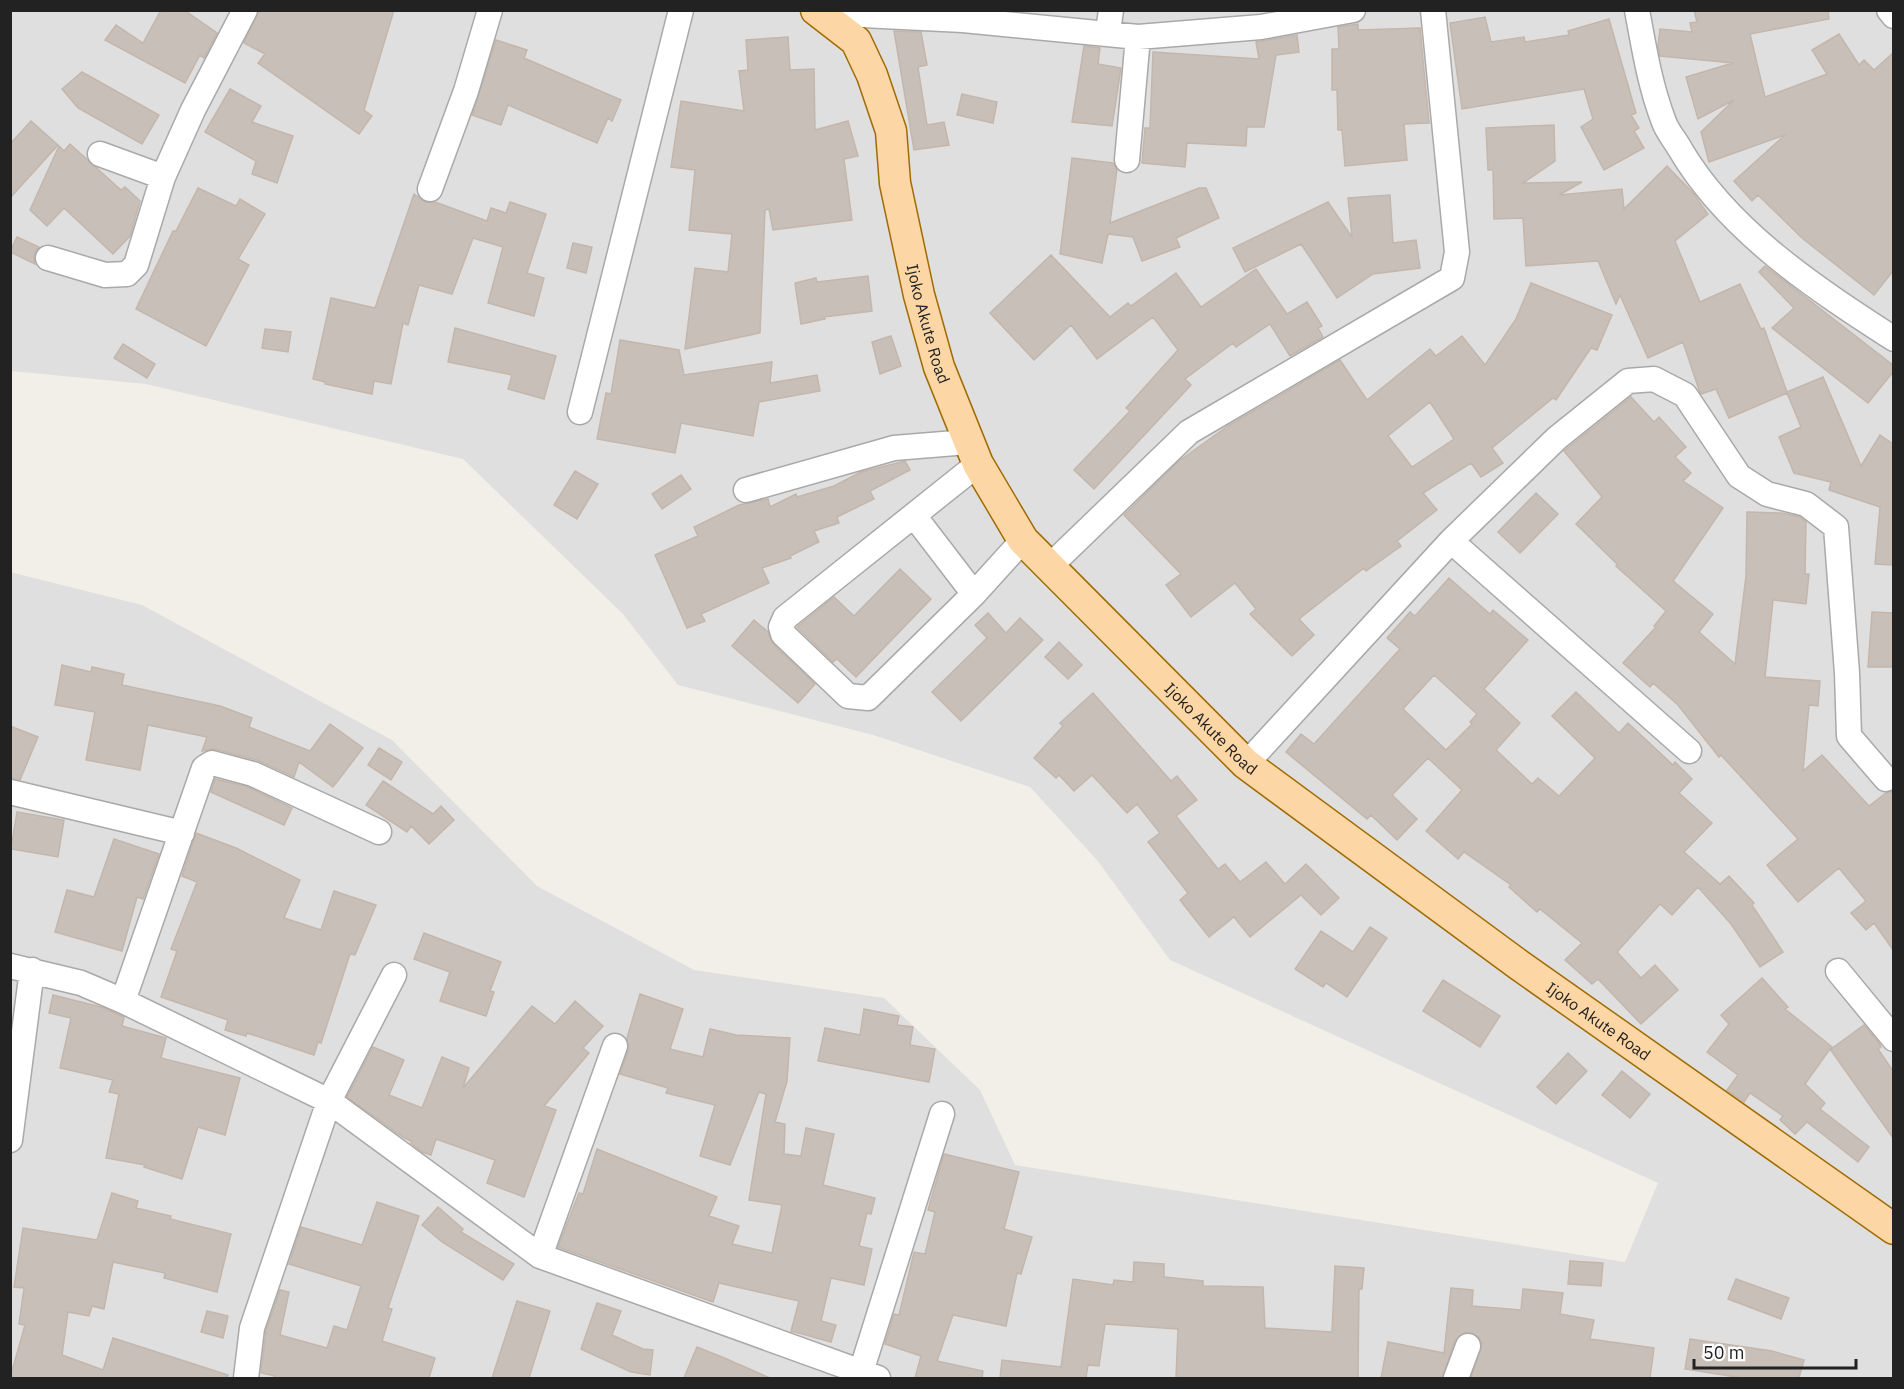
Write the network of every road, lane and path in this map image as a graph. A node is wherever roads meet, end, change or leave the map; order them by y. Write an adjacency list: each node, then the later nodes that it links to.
1 (245, 10): 14 (street)
2 (490, 10): 15 (street)
3 (681, 10): 18 (street)
4 (1353, 10): 11 (street)
5 (1433, 10): 24 (street)
6 (1637, 10): 17 (street)
7 (1889, 10): 9 (street)
8 (819, 12): 10 (street); 19 (main road, Ijoko Akute Road)
9 (1893, 16)
10 (1110, 21): 11 (street)
11 (1137, 37): 13 (street)
12 (100, 154): 14 (street)
13 (1127, 160)
14 (163, 177): 16 (street)
15 (430, 189)
16 (48, 258)
17 (1893, 339)
18 (579, 412)
19 (973, 453): 20 (street); 21 (street); 22 (main road, Ijoko Akute Road)
20 (746, 490)
21 (915, 517): 25 (street); 25 (street)
22 (1023, 540): 24 (main road, Ijoko Akute Road); 25 (street)
23 (1451, 541): 26 (street); 27 (street); 28 (street)
24 (1048, 568): 27 (main road, Ijoko Akute Road)
25 (974, 594)
26 (1689, 751)
27 (1246, 764): 41 (main road, Ijoko Akute Road)
28 (1886, 779)
29 (10, 792): 31 (street)
30 (379, 832): 31 (street)
31 (182, 833): 35 (street)
32 (22, 968): 35 (street); 40 (street)
33 (1838, 971): 36 (street)
34 (394, 975): 38 (street)
35 (123, 1001): 38 (street)
36 (1893, 1039)
37 (615, 1046): 42 (street)
38 (329, 1101): 42 (street); 45 (street)
39 (942, 1114): 44 (street)
40 (10, 1140)
41 (1893, 1228)
42 (540, 1256): 44 (street)
43 (1468, 1346): 46 (street)
44 (870, 1375)
45 (246, 1378)
46 (1456, 1378)

